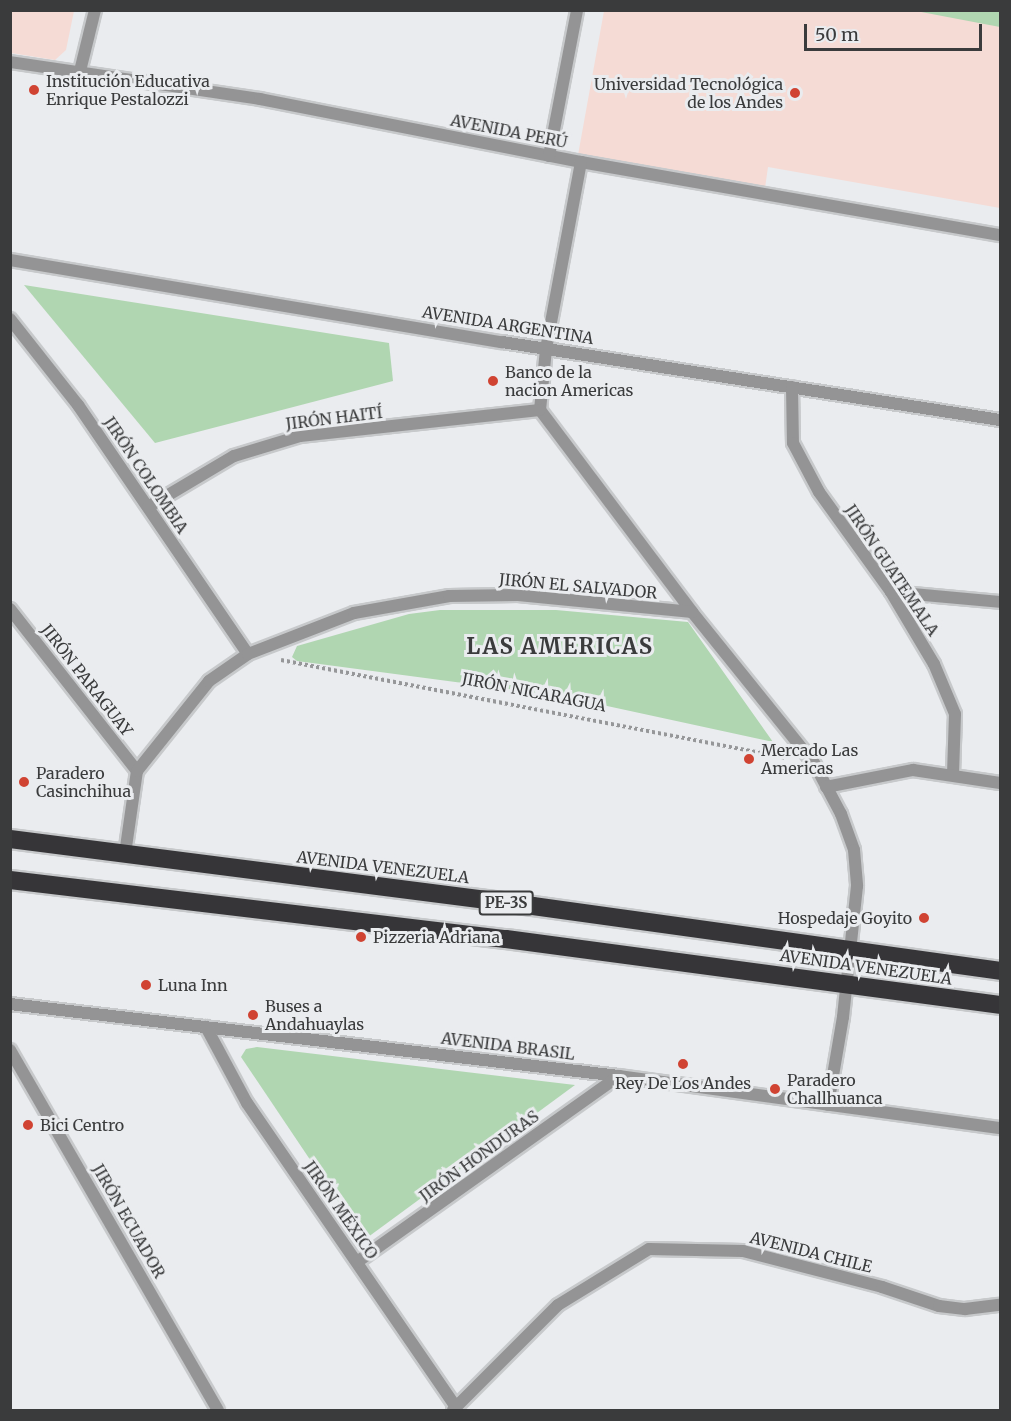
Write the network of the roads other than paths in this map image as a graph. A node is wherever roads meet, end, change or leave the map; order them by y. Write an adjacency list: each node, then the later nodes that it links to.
1 (95, 10): 4 (street)
2 (577, 10): 5 (street)
3 (10, 62): 4 (street, AVENIDA PERÚ)
4 (80, 70): 5 (street, AVENIDA PERÚ)
5 (549, 156): 6 (street, AVENIDA PERÚ)
6 (581, 162): 7 (street, AVENIDA PERÚ); 10 (street)
7 (1000, 235)
8 (10, 260): 10 (street, AVENIDA ARGENTINA)
9 (10, 319): 14 (street, JIRÓN COLOMBIA)
10 (546, 349): 11 (street, AVENIDA ARGENTINA); 12 (street)
11 (792, 387): 13 (street, AVENIDA ARGENTINA); 15 (street, JIRÓN GUATEMALA)
12 (540, 410): 14 (street, JIRÓN HAITÍ); 18 (street)
13 (1000, 420)
14 (148, 507): 19 (street, JIRÓN COLOMBIA)
15 (891, 592): 16 (street); 21 (street, JIRÓN GUATEMALA)
16 (1000, 602)
17 (10, 609): 20 (street, JIRÓN PARAGUAY)
18 (692, 612): 19 (street, JIRÓN EL SALVADOR); 23 (street)
19 (248, 654): 20 (street, JIRÓN EL SALVADOR)
20 (137, 771): 25 (street)
21 (953, 775): 22 (street); 23 (street)
22 (1000, 783)
23 (825, 787): 27 (street)
24 (10, 839): 25 (highway, AVENIDA VENEZUELA / PE-3S)
25 (125, 854): 27 (highway, AVENIDA VENEZUELA / PE-3S)
26 (10, 880): 29 (highway, AVENIDA VENEZUELA / PE-3S)
27 (850, 949): 28 (highway, AVENIDA VENEZUELA / PE-3S); 29 (street)
28 (1000, 971)
29 (846, 983): 31 (highway, AVENIDA VENEZUELA / PE-3S); 35 (street)
30 (10, 1004): 32 (street, AVENIDA BRASIL)
31 (1000, 1005)
32 (206, 1027): 34 (street, AVENIDA BRASIL); 37 (street, JIRÓN MÉXICO)
33 (10, 1050): 40 (street, JIRÓN ECUADOR)
34 (619, 1076): 35 (street, AVENIDA BRASIL); 37 (street, JIRÓN HONDURAS)
35 (828, 1104): 36 (street, AVENIDA BRASIL)
36 (1000, 1128)
37 (357, 1262): 39 (street, JIRÓN MÉXICO)
38 (1000, 1305): 39 (street, AVENIDA CHILE)
39 (455, 1409)
40 (218, 1410)

